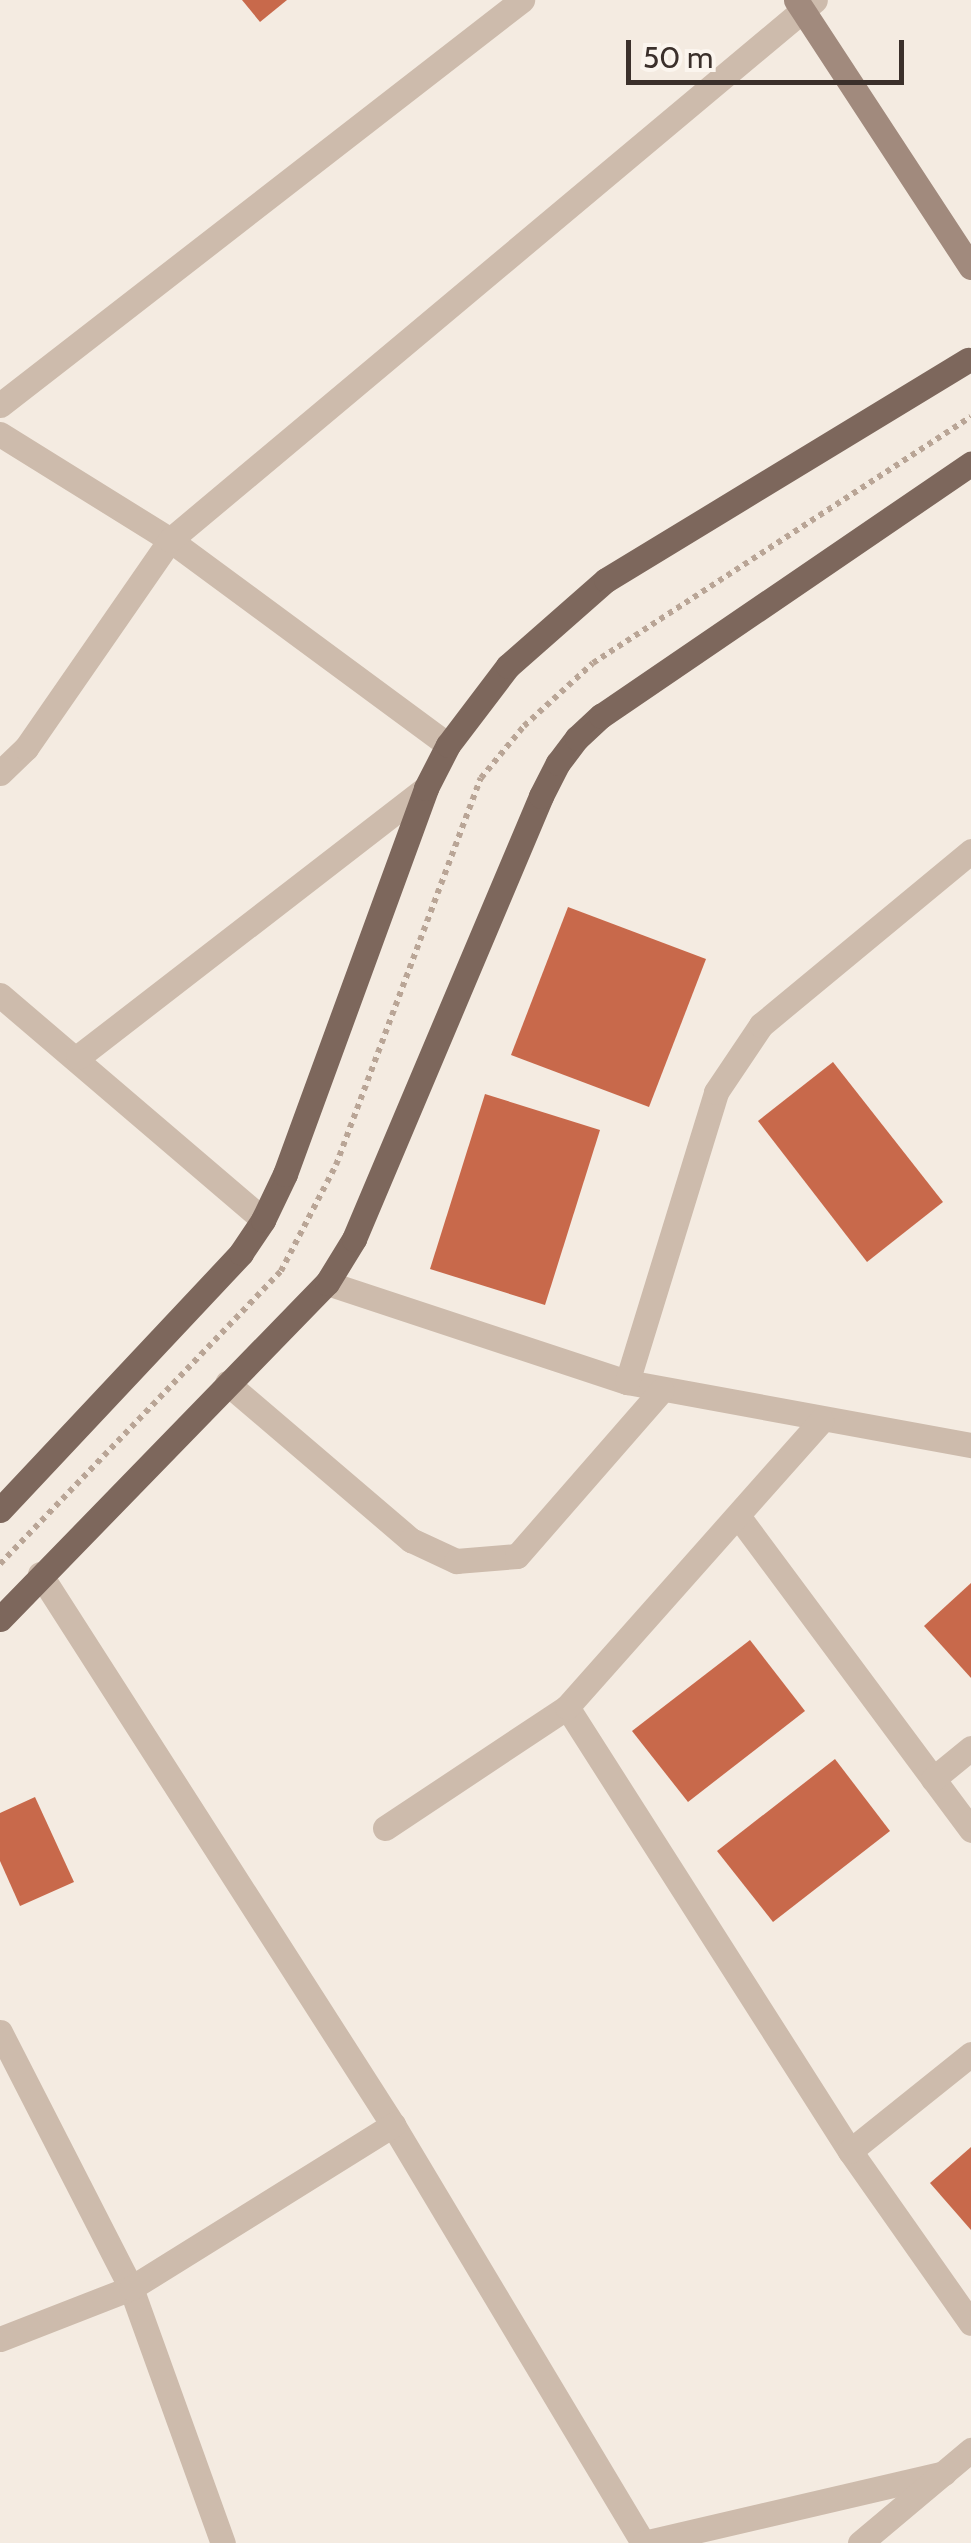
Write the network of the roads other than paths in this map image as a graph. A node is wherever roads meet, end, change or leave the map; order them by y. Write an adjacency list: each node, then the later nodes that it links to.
1 (522, 0): 5 (street)
2 (804, 3): 3 (main road); 8 (street)
3 (971, 268)
4 (970, 361): 9 (main road)
5 (0, 405)
6 (0, 434): 8 (street)
7 (971, 464): 16 (main road)
8 (170, 540): 9 (street); 10 (street)
9 (448, 746): 11 (main road)
10 (0, 772)
11 (426, 788): 14 (street); 15 (main road)
12 (967, 863): 17 (street)
13 (0, 994): 14 (street)
14 (78, 1057): 15 (street)
15 (263, 1220): 22 (main road)
16 (327, 1283): 17 (street); 18 (main road)
17 (627, 1382): 19 (street)
18 (227, 1383): 19 (street); 24 (main road)
19 (662, 1390): 20 (street)
20 (821, 1421): 21 (street); 23 (street)
21 (971, 1445)
22 (0, 1510)
23 (738, 1516): 26 (street); 28 (street)
24 (40, 1574): 25 (main road); 33 (street)
25 (0, 1619)
26 (566, 1707): 29 (street); 34 (street)
27 (971, 1748): 28 (street)
28 (933, 1779): 30 (street)
29 (385, 1828)
30 (971, 1830)
31 (0, 2032): 35 (street)
32 (971, 2054): 34 (street)
33 (393, 2125): 35 (street); 41 (street)
34 (850, 2152): 36 (street)
35 (131, 2288): 37 (street); 40 (street)
36 (971, 2323)
37 (0, 2339)
38 (971, 2450): 39 (street)
39 (944, 2473): 41 (street); 42 (street)
40 (223, 2543)
41 (643, 2543)
42 (860, 2543)

